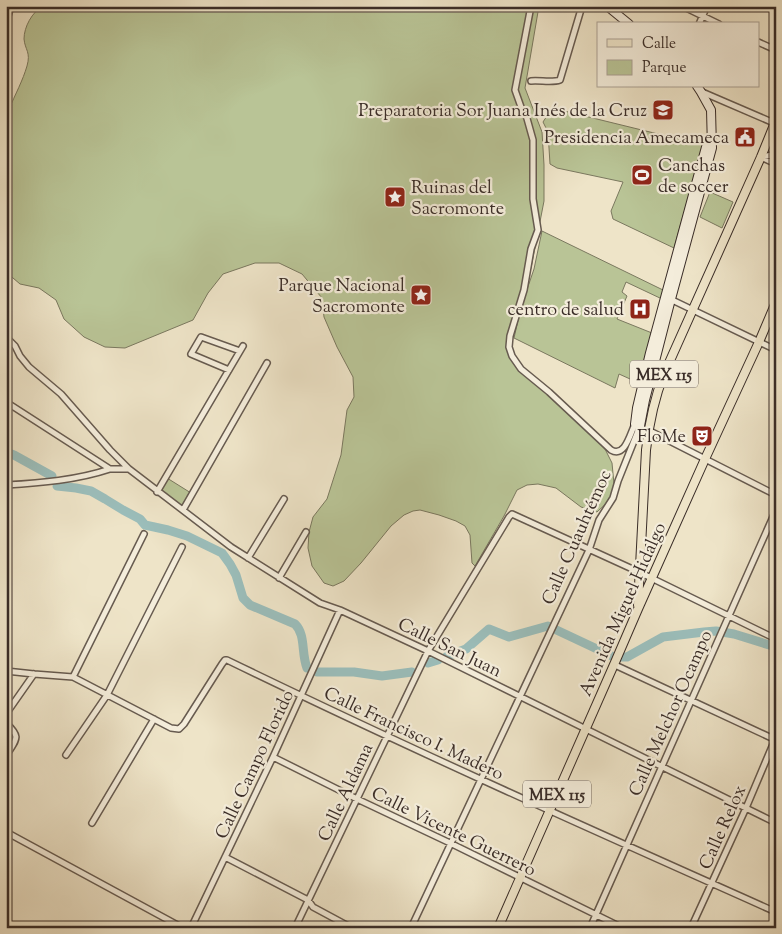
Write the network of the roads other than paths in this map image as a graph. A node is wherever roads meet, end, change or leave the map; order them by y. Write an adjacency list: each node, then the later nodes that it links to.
1 (10, 6): 8 (main road)
2 (531, 6): 32 (street, Calle Cuauhtémoc)
3 (582, 6): 16 (street)
4 (607, 6): 9 (main road)
5 (682, 6): 7 (street)
6 (707, 6): 7 (street)
7 (703, 16): 10 (street); 11 (street)
8 (6, 19)
9 (627, 22)
10 (700, 22)
11 (715, 22)
12 (774, 42): 14 (street)
13 (760, 43): 14 (street)
14 (769, 47): 15 (street)
15 (776, 50)
16 (531, 80)
17 (700, 89): 18 (street); 22 (main road, Calle Cuauhtémoc)
18 (775, 121): 20 (main road, MEX 115)
19 (776, 154): 20 (street)
20 (761, 157): 21 (street); 24 (main road, MEX 115)
21 (776, 164)
22 (668, 298): 24 (street); 32 (main road, Calle Cuauhtémoc)
23 (776, 302): 26 (main road, Avenida Miguel Hidalgo / MEX 115)
24 (693, 309): 26 (street); 33 (main road, MEX 115)
25 (8, 339): 27 (street); 36 (street, Calle San Juan)
26 (759, 342): 28 (street); 34 (main road, Avenida Miguel Hidalgo / MEX 115)
27 (6, 347)
28 (776, 350)
29 (267, 364): 41 (street)
30 (229, 370): 30 (street); 38 (street)
31 (6, 402): 35 (street)
32 (637, 425): 33 (main road); 46 (street, Calle Cuauhtémoc)
33 (648, 430): 34 (street); 48 (main road, MEX 115)
34 (705, 459): 39 (street); 50 (main road, Avenida Miguel Hidalgo / MEX 115)
35 (110, 468): 36 (street); 37 (street)
36 (129, 469): 38 (street, Calle San Juan)
37 (6, 485)
38 (157, 492): 41 (street, Calle San Juan)
39 (776, 495)
40 (284, 498): 47 (street)
41 (183, 510): 47 (street, Calle San Juan)
42 (776, 510): 53 (street, Calle Melchor Ocampo)
43 (306, 532): 49 (street)
44 (144, 534): 59 (street)
45 (182, 547): 60 (street)
46 (588, 550): 48 (street); 55 (street, Calle Aldama); 62 (street, Calle Cuauhtémoc)
47 (248, 558): 49 (street, Calle San Juan)
48 (638, 572): 50 (street); 51 (main road, MEX 115)
49 (279, 578): 52 (street, Calle San Juan)
50 (652, 579): 51 (main road, Avenida Miguel Hidalgo / MEX 115); 53 (street)
51 (638, 609): 56 (main road, Avenida Miguel Hidalgo / MEX 115)
52 (340, 610): 55 (street, Calle San Juan); 61 (street, Calle Campo Florido)
53 (729, 616): 54 (street); 63 (street, Calle Melchor Ocampo)
54 (776, 639)
55 (428, 651): 62 (street, Calle San Juan); 68 (street, Calle Aldama)
56 (615, 663): 63 (street); 67 (main road, Avenida Miguel Hidalgo / MEX 115)
57 (6, 671): 58 (street)
58 (34, 674): 59 (street); 64 (street)
59 (73, 677): 60 (street)
60 (107, 695): 65 (street); 70 (street)
61 (301, 696): 65 (street, Calle Francisco I. Madero); 68 (street, Calle Francisco I. Madero); 72 (street, Calle Campo Florido)
62 (520, 697): 67 (street, Calle San Juan); 74 (street, Calle Cuauhtémoc)
63 (692, 700): 69 (street); 73 (street, Calle Melchor Ocampo)
64 (6, 714)
65 (154, 719): 78 (street)
66 (6, 724): 71 (street)
67 (586, 729): 73 (street, Calle San Juan); 77 (main road, Avenida Miguel Hidalgo / MEX 115)
68 (387, 736): 74 (street, Calle Francisco I. Madero); 75 (street, Calle Aldama)
69 (775, 739): 76 (street, Calle Relox)
70 (66, 755)
71 (6, 756)
72 (273, 757): 75 (street, Calle Vicente Guerrero); 83 (street, Calle Campo Florido)
73 (662, 767): 76 (street, Calle San Juan); 82 (street, Calle Melchor Ocampo)
74 (480, 779): 77 (street, Calle Francisco I. Madero); 81 (street, Calle Cuauhtémoc)
75 (357, 799): 81 (street, Calle Vicente Guerrero); 86 (street, Calle Aldama)
76 (746, 808): 79 (street, Calle San Juan); 85 (street, Calle Relox)
77 (550, 812): 82 (street, Calle Francisco I. Madero); 84 (main road, Avenida Miguel Hidalgo / MEX 115)
78 (92, 823)
79 (776, 823)
80 (6, 832): 89 (street)
81 (450, 843): 84 (street, Calle Vicente Guerrero); 93 (street, Calle Cuauhtémoc)
82 (627, 846): 85 (street, Calle Francisco I. Madero); 88 (street, Calle Melchor Ocampo)
83 (226, 857): 86 (street); 90 (street, Calle Campo Florido)
84 (520, 878): 88 (street, Calle Vicente Guerrero); 94 (main road, Avenida Miguel Hidalgo / MEX 115)
85 (712, 884): 87 (street, Calle Francisco I. Madero); 97 (street, Calle Relox)
86 (308, 900): 91 (street, Calle Aldama); 92 (street)
87 (776, 912)
88 (596, 915): 95 (street, Calle Melchor Ocampo); 96 (street, Calle Vicente Guerrero)
89 (183, 928)
90 (191, 928)
91 (295, 928)
92 (352, 928)
93 (410, 928)
94 (498, 928)
95 (590, 928)
96 (623, 928)
97 (691, 928)

